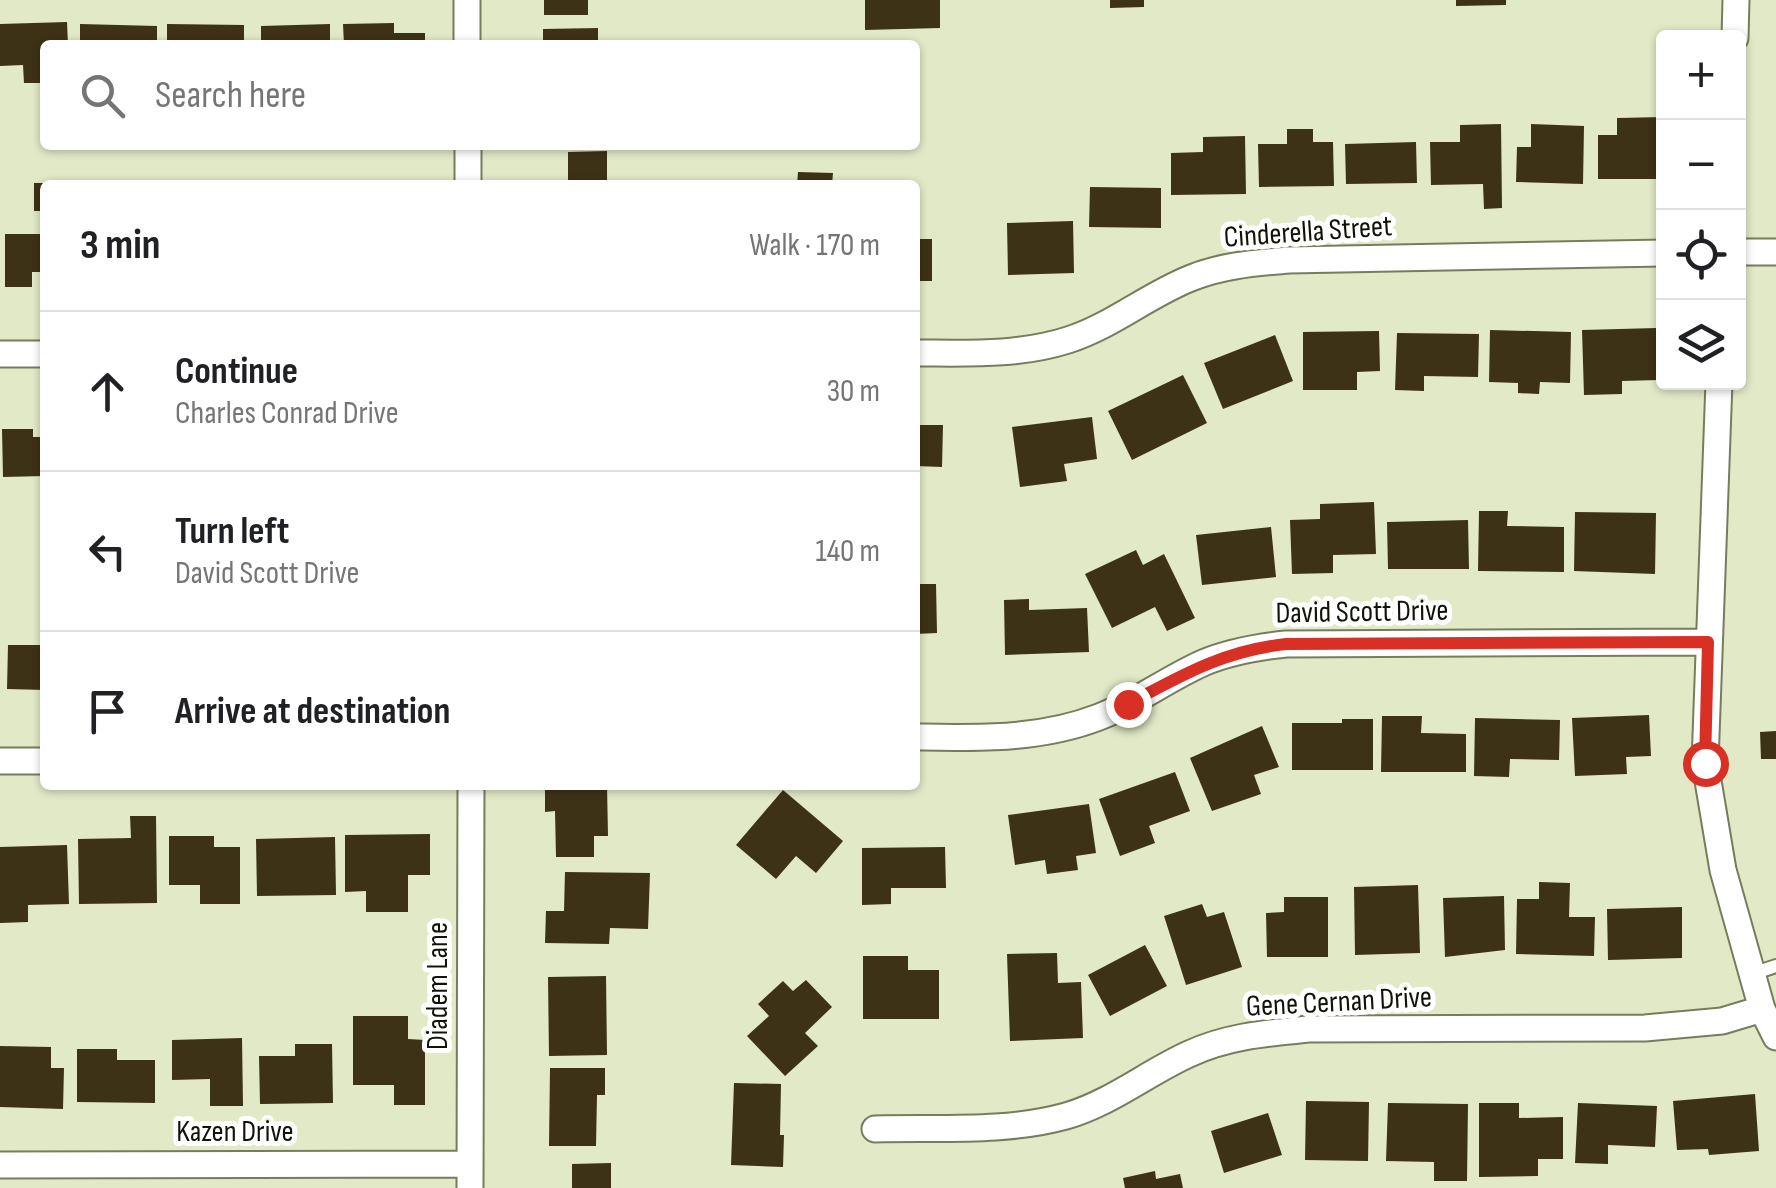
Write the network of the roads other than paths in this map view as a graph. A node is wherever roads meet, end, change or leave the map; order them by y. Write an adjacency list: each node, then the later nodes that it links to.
1 (467, 0): 4 (street)
2 (1736, 0): 3 (street)
3 (1735, 30)
4 (467, 40)
5 (468, 150): 6 (street)
6 (468, 180)
7 (1746, 252): 8 (street)
8 (1776, 252)
9 (1656, 254): 10 (street, Cinderella Street)
10 (920, 353)
11 (0, 354): 12 (street)
12 (40, 354)
13 (1719, 390): 14 (street)
14 (1708, 642): 15 (street, David Scott Drive); 19 (street)
15 (920, 737)
16 (0, 761): 17 (street)
17 (40, 761)
18 (470, 790): 25 (street, Diadem Lane)
19 (1764, 970): 20 (street)
20 (1762, 1009): 21 (street); 22 (street, Gene Cernan Drive)
21 (1776, 1037)
22 (875, 1129)
23 (0, 1165): 24 (street, Kazen Drive)
24 (69, 1176): 25 (street, Kazen Drive)
25 (470, 1176)

